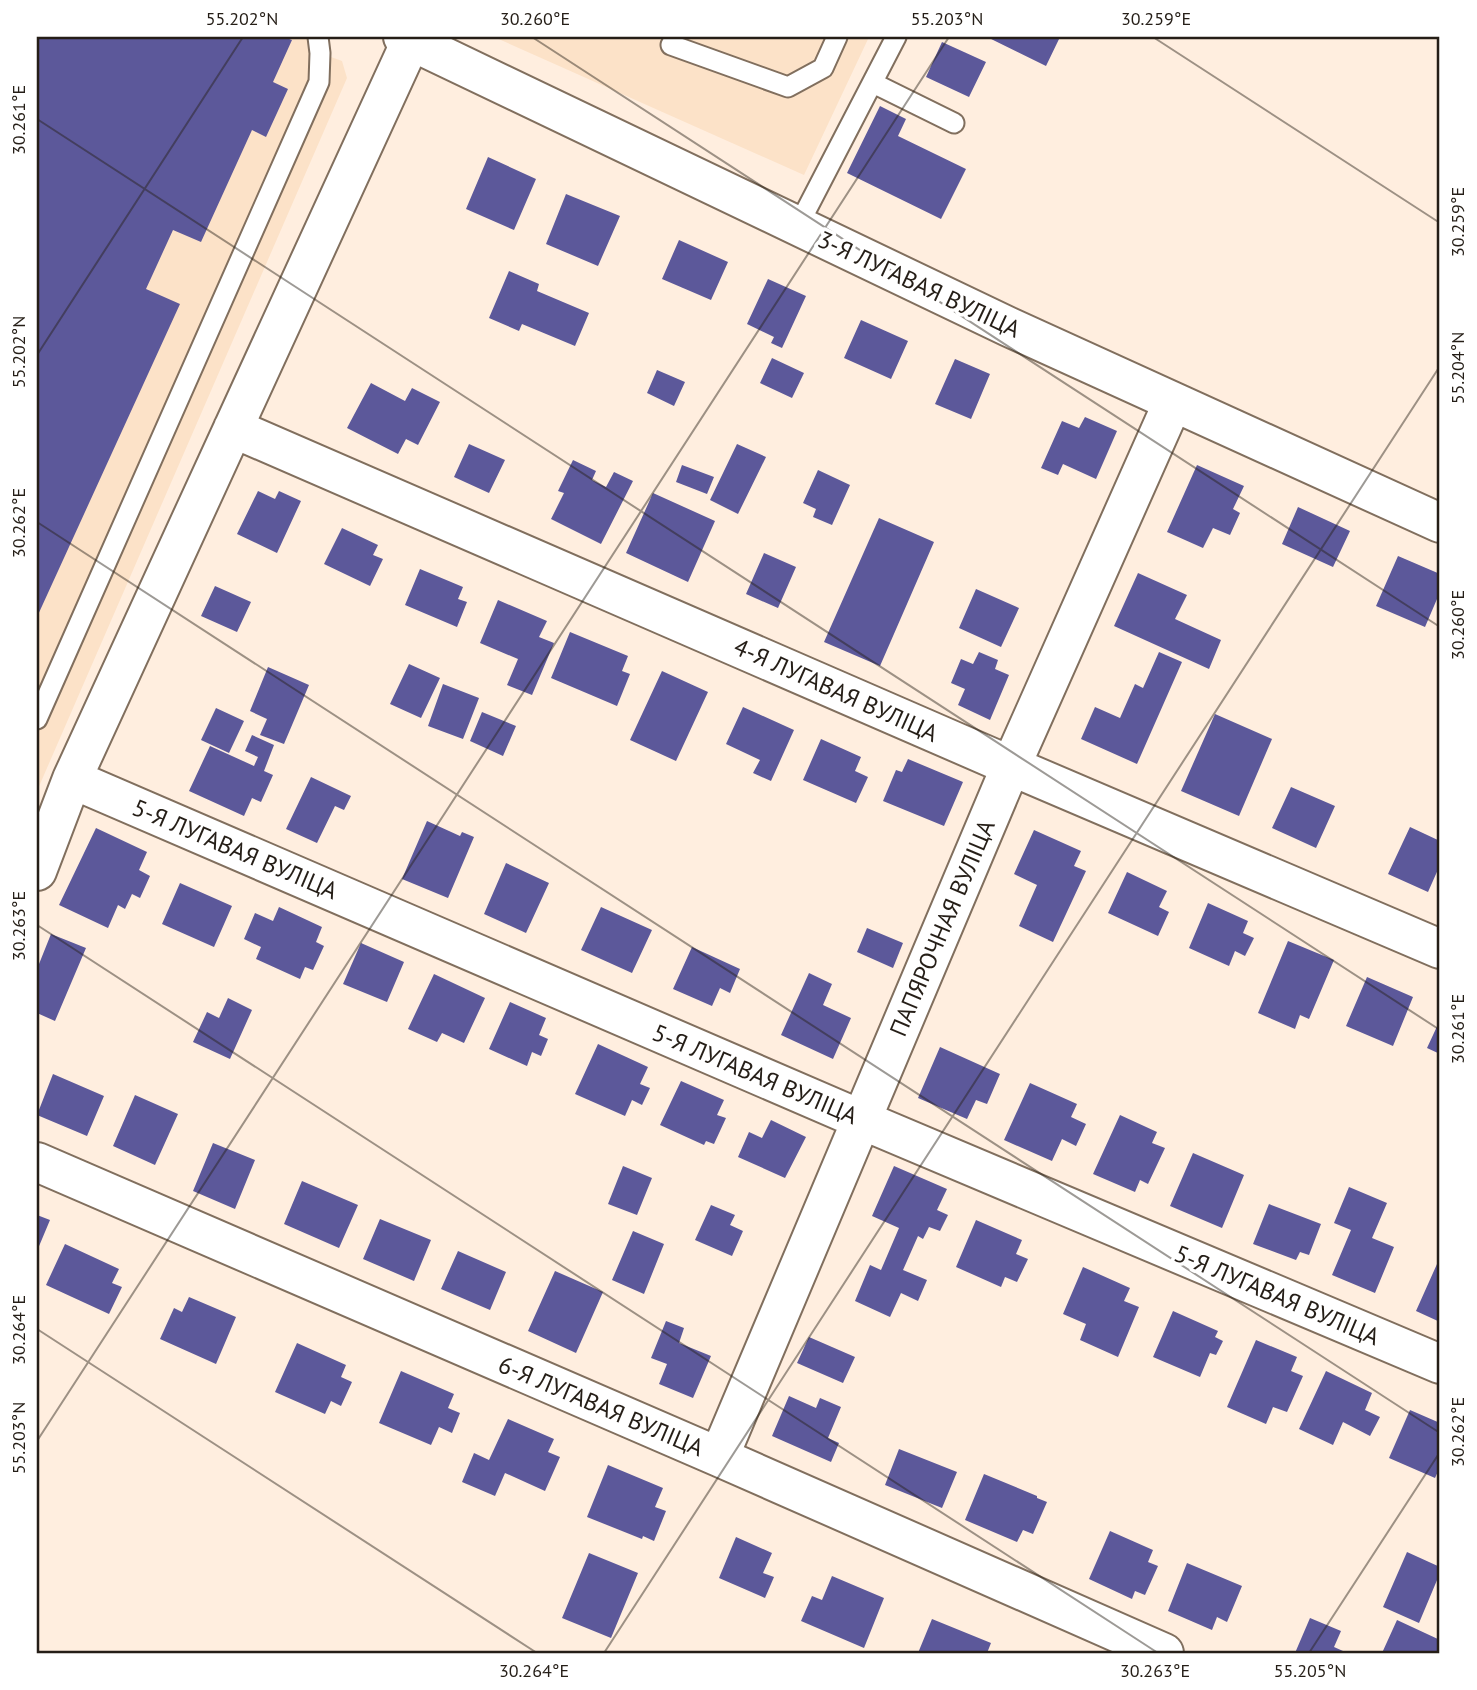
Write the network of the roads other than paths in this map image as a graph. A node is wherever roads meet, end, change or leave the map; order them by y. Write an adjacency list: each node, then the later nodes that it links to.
1 (318, 37): 12 (lane)
2 (837, 37): 5 (lane)
3 (896, 37): 6 (lane)
4 (407, 39): 8 (street, 3-Я ЛУГАВАЯ ВУЛІЦА); 10 (street)
5 (671, 45)
6 (873, 83): 7 (lane); 8 (lane)
7 (954, 123)
8 (798, 226): 9 (street, 3-Я ЛУГАВАЯ ВУЛІЦА)
9 (1173, 402): 11 (street, 3-Я ЛУГАВАЯ ВУЛІЦА); 13 (street, ПАПЯРОЧНАЯ ВУЛІЦА)
10 (233, 428): 13 (street, 4-Я ЛУГАВАЯ ВУЛІЦА); 14 (street)
11 (1440, 523)
12 (37, 719)
13 (1011, 766): 16 (street, 4-Я ЛУГАВАЯ ВУЛІЦА); 17 (street, ПАПЯРОЧНАЯ ВУЛІЦА)
14 (72, 779): 15 (street); 17 (street, 5-Я ЛУГАВАЯ ВУЛІЦА)
15 (37, 871)
16 (1440, 949)
17 (862, 1120): 19 (street, 5-Я ЛУГАВАЯ ВУЛІЦА); 20 (street, ПАПЯРОЧНАЯ ВУЛІЦА)
18 (37, 1163): 20 (street, 6-Я ЛУГАВАЯ ВУЛІЦА)
19 (1440, 1364)
20 (719, 1457): 21 (street, 6-Я ЛУГАВАЯ ВУЛІЦА)
21 (1164, 1653)

